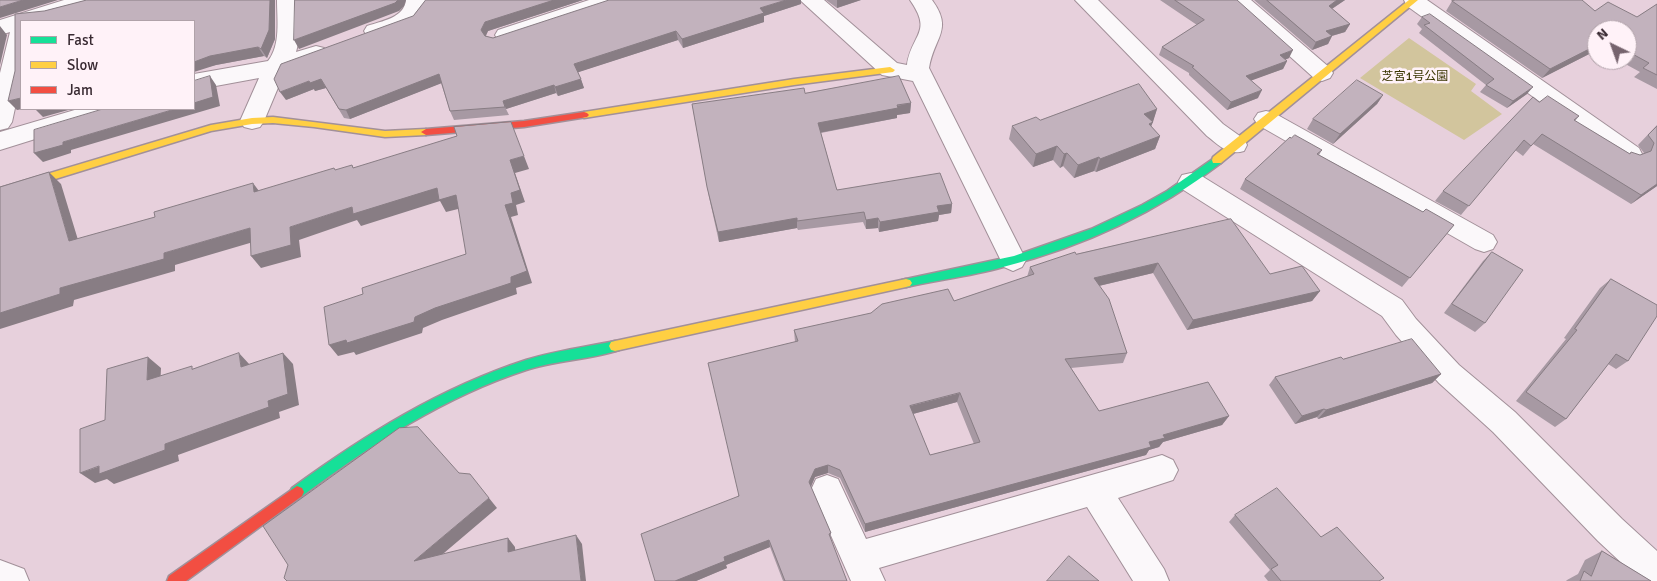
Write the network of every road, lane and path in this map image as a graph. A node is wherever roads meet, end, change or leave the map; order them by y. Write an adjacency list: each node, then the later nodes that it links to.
1 (94, 0): 11 (street)
2 (288, 0): 18 (street)
3 (417, 0): 15 (street)
4 (610, 0): 10 (street)
5 (811, 0): 19 (street)
6 (921, 0): 20 (street)
7 (1086, 0): 28 (street)
8 (1238, 0): 21 (street)
9 (1405, 2): 21 (street); 29 (street)
10 (566, 6): 16 (street)
11 (31, 20)
12 (20, 24): 13 (street)
13 (0, 28)
14 (20, 33): 26 (street)
15 (358, 38)
16 (497, 38)
17 (332, 48): 18 (street)
18 (276, 66): 22 (street); 25 (street)
19 (890, 70): 20 (street); 25 (street)
20 (921, 74): 33 (street)
21 (1322, 74): 24 (street)
22 (195, 82)
23 (101, 110): 27 (street)
24 (1266, 119): 28 (street); 32 (street)
25 (252, 121): 31 (street)
26 (0, 122)
27 (0, 141)
28 (1235, 145): 30 (street)
29 (1630, 154)
30 (1191, 182): 33 (street); 38 (street)
31 (0, 192)
32 (1484, 242)
33 (1014, 260): 41 (street)
34 (1162, 470): 36 (street)
35 (827, 490): 37 (street)
36 (1095, 490): 37 (street); 42 (street)
37 (863, 570)
38 (1657, 573)
39 (0, 578): 40 (street)
40 (12, 581)
41 (174, 581)
42 (1152, 581)

